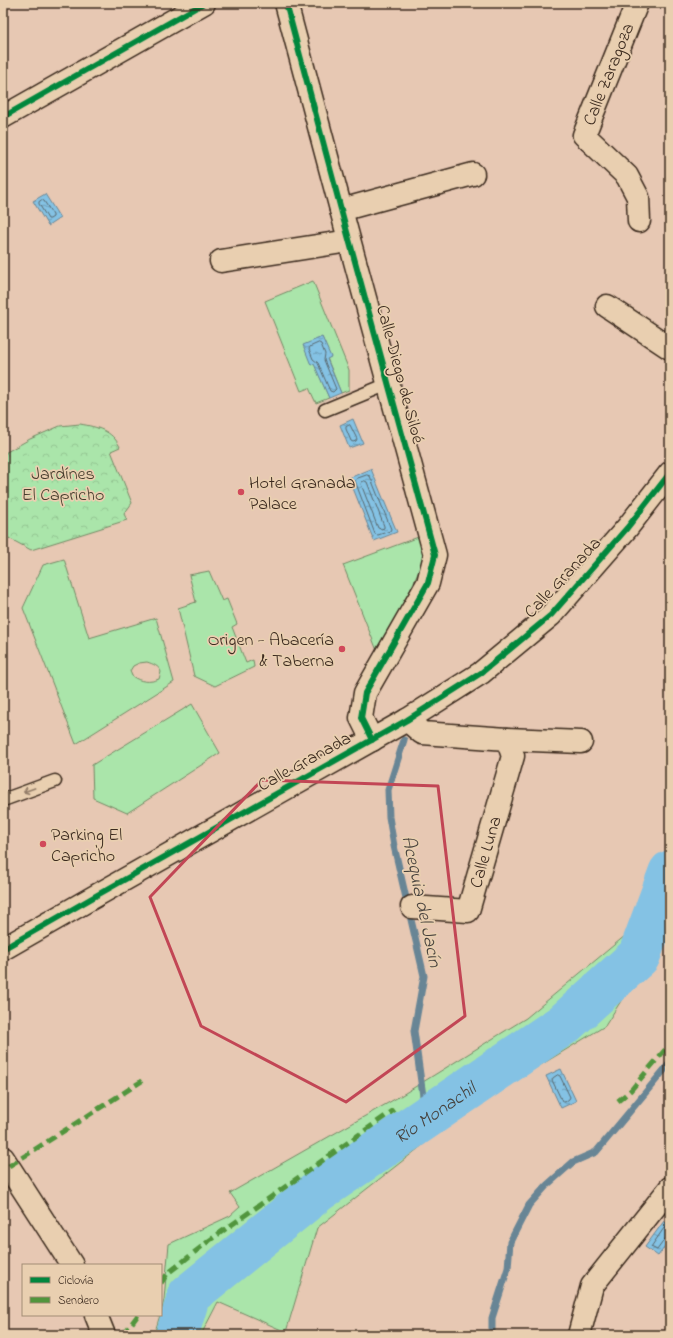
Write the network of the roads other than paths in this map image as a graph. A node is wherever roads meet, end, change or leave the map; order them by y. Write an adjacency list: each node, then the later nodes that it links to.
1 (204, 3): 4 (street)
2 (286, 3): 6 (street, Calle Diego de Siloé)
3 (637, 3): 7 (street, Calle Zaragoza)
4 (3, 117)
5 (474, 174): 6 (street)
6 (341, 210): 8 (street, Calle Diego de Siloé)
7 (639, 221)
8 (349, 241): 9 (street); 12 (street, Calle Diego de Siloé)
9 (221, 260)
10 (607, 306): 11 (street)
11 (670, 348)
12 (388, 384): 13 (lane); 17 (street, Calle Diego de Siloé)
13 (325, 410)
14 (670, 473): 15 (street, Calle Granada)
15 (407, 720): 16 (street); 17 (street, Calle Granada)
16 (507, 739): 18 (street); 21 (street, Calle Luna)
17 (372, 740): 22 (street, Calle Granada)
18 (582, 742)
19 (54, 781): 20 (lane, one-way to 20)
20 (3, 800)
21 (412, 907)
22 (3, 949)
23 (3, 1158): 25 (street)
24 (670, 1188): 28 (street)
25 (71, 1264)
26 (96, 1316): 27 (street)
27 (104, 1335)
28 (580, 1335)

